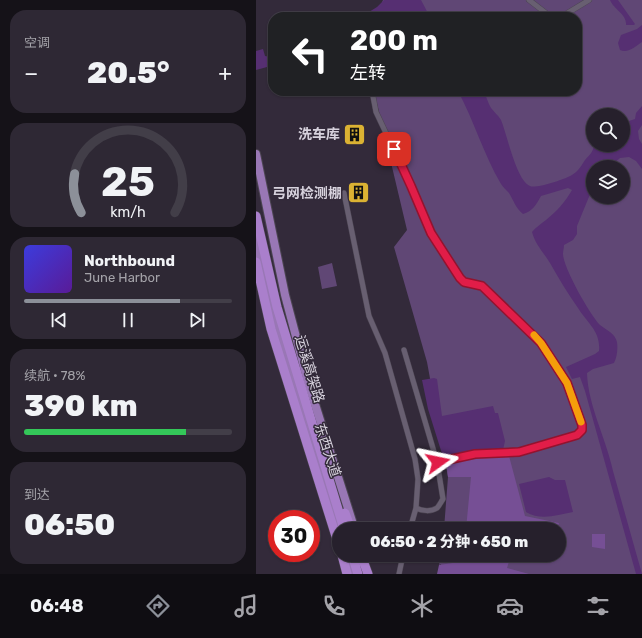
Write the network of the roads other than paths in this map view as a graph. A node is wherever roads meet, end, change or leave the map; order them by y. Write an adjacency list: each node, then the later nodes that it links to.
1 (529, 0): 3 (street)
2 (589, 0): 4 (street)
3 (545, 12)
4 (569, 12)
5 (373, 96): 14 (street)
6 (256, 154): 19 (main road)
7 (344, 194): 15 (street)
8 (256, 216): 12 (highway, 运溪高架路)
9 (256, 240): 16 (main road, 东西大道)
10 (256, 262): 13 (highway, 运溪高架路)
11 (404, 350): 14 (street)
12 (315, 431): 17 (highway, 运溪高架路); 18 (highway)
13 (305, 435): 21 (highway, 运溪高架路); 22 (highway)
14 (438, 462): 15 (street)
15 (416, 508): 20 (street)
16 (337, 522)
17 (342, 522)
18 (348, 522)
19 (353, 522)
20 (412, 522)
21 (332, 523)
22 (332, 528)
23 (342, 562): 28 (highway)
24 (349, 562): 29 (main road)
25 (354, 562): 30 (highway)
26 (364, 562): 31 (highway)
27 (402, 562): 32 (street)
28 (346, 574)
29 (353, 574)
30 (358, 574)
31 (368, 574)
32 (399, 574)

